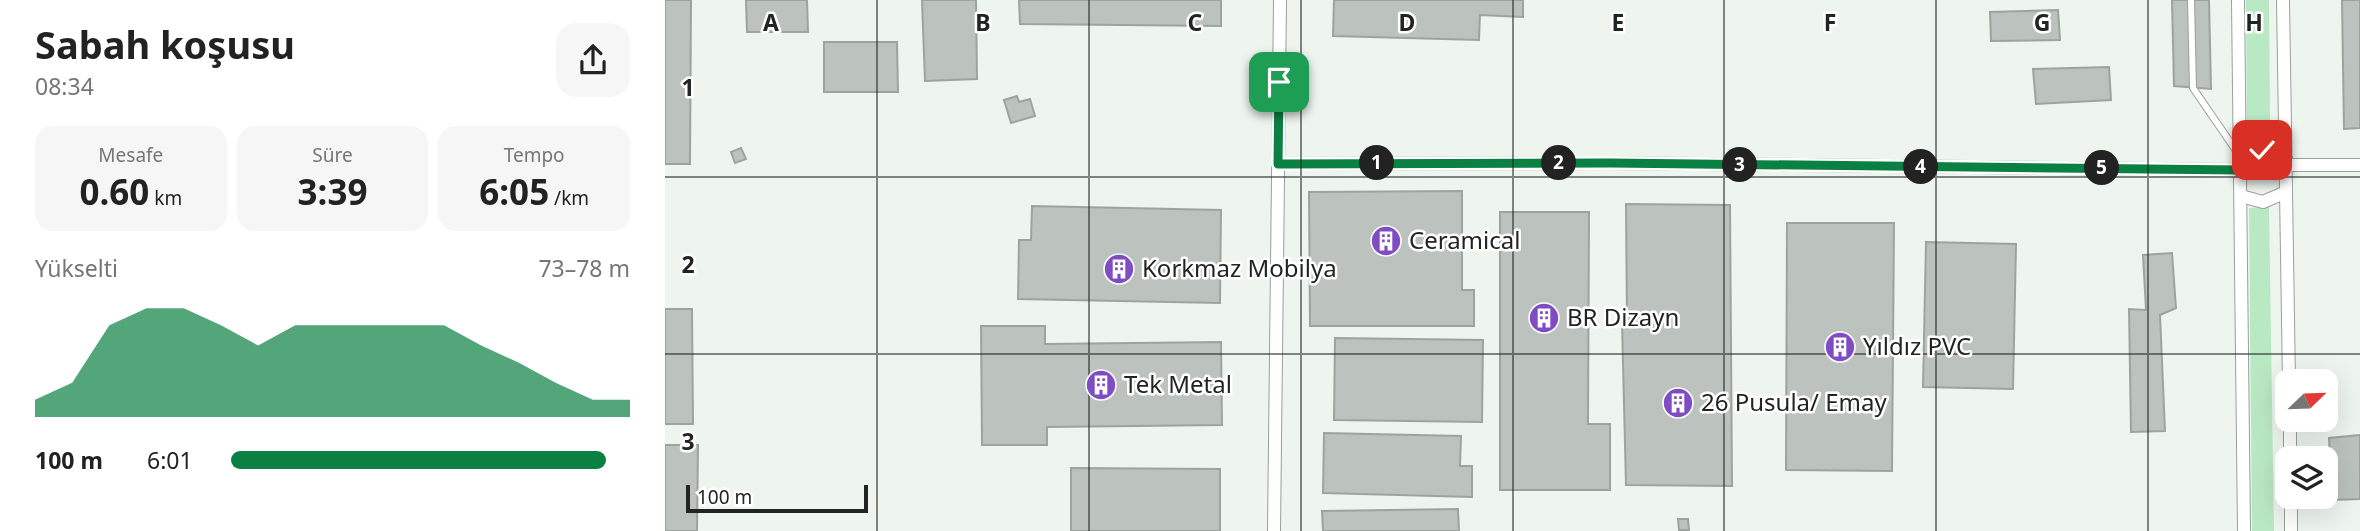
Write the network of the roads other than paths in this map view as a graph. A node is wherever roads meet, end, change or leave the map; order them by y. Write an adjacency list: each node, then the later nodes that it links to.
1 (1280, 0): 6 (street)
2 (2191, 0): 7 (lane)
3 (2238, 0): 7 (street)
4 (2283, 0): 5 (street)
5 (2286, 161): 7 (street); 8 (street); 9 (street)
6 (1278, 164): 7 (street); 13 (street)
7 (2240, 164): 10 (street)
8 (2360, 165)
9 (2286, 192): 10 (street); 11 (street)
10 (2241, 196): 14 (street)
11 (2289, 369)
12 (2291, 509): 15 (street)
13 (1274, 531)
14 (2244, 531)
15 (2291, 531)

